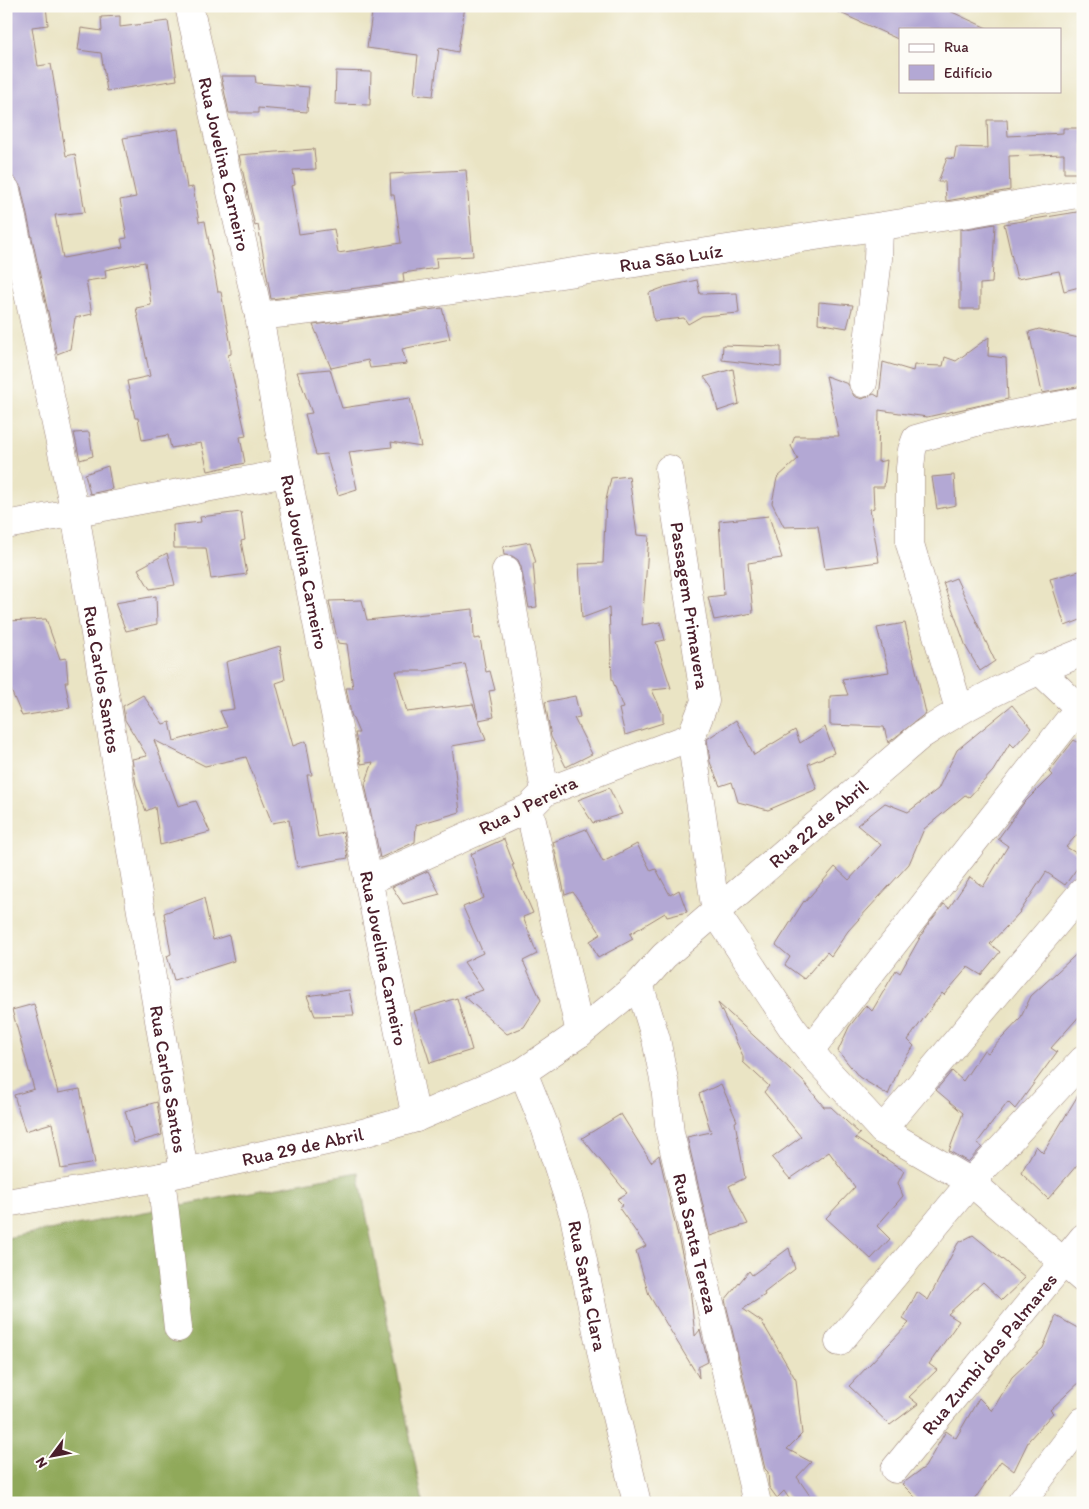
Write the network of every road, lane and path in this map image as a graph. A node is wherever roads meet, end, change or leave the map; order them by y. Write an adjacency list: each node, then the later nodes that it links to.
1 (194, 10): 5 (street, Rua Jovelina Carneiro)
2 (6, 190): 10 (street, Rua Carlos Santos)
3 (1083, 193): 4 (street, Rua São Luíz)
4 (879, 227): 5 (street, Rua São Luíz); 6 (street)
5 (258, 316): 9 (street, Rua Jovelina Carneiro)
6 (863, 383)
7 (1083, 401): 15 (street)
8 (669, 469): 17 (street, Passagem Primavera)
9 (287, 473): 10 (street); 19 (street, Rua Jovelina Carneiro)
10 (75, 513): 11 (street); 29 (street, Rua Carlos Santos)
11 (6, 525)
12 (506, 570): 18 (street)
13 (1083, 652): 14 (street, Rua 22 de Abril)
14 (1038, 669): 15 (street, Rua 22 de Abril); 16 (street)
15 (959, 709): 21 (street, Rua 22 de Abril)
16 (1081, 710): 24 (street)
17 (691, 737): 18 (street, Rua J Pereira); 21 (street)
18 (537, 800): 19 (street, Rua J Pereira); 23 (street)
19 (368, 881): 27 (street, Rua Jovelina Carneiro)
20 (1083, 891): 28 (street)
21 (716, 913): 22 (street, Rua 22 de Abril); 24 (street)
22 (639, 984): 23 (street, Rua 22 de Abril); 40 (street, Rua Santa Tereza)
23 (580, 1033): 26 (street, Rua 29 de Abril)
24 (810, 1050): 28 (street)
25 (1083, 1060): 30 (street)
26 (523, 1072): 27 (street, Rua 29 de Abril); 39 (street, Rua Santa Clara)
27 (416, 1118): 29 (street, Rua 29 de Abril)
28 (882, 1130): 30 (street)
29 (172, 1174): 31 (street, Rua 29 de Abril); 35 (street, Rua Carlos Santos)
30 (971, 1182): 33 (street); 36 (street)
31 (6, 1203)
32 (1083, 1238): 33 (street, Rua Zumbi dos Palmares)
33 (1061, 1262): 34 (street); 38 (street, Rua Zumbi dos Palmares)
34 (1083, 1280)
35 (178, 1328)
36 (839, 1342)
37 (1083, 1421): 41 (street)
38 (895, 1469)
39 (637, 1503)
40 (757, 1503)
41 (1021, 1503)

